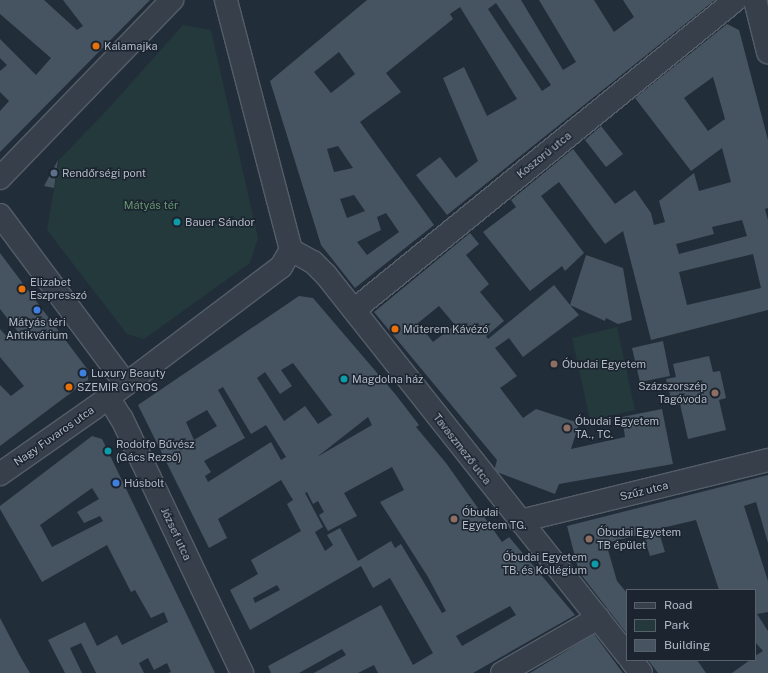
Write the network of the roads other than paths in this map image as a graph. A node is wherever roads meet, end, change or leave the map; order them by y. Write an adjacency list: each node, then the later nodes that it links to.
1 (172, 0): 6 (street)
2 (226, 0): 8 (street)
3 (735, 0): 9 (street, Koszorú utca)
4 (755, 0): 5 (street)
5 (768, 52)
6 (0, 178)
7 (0, 215): 10 (street)
8 (291, 250): 9 (street, Tavaszmező utca); 10 (street)
9 (354, 310): 14 (street, Tavaszmező utca)
10 (126, 384): 11 (street)
11 (108, 397): 13 (street, Nagy Fuvaros utca); 18 (street, József utca)
12 (768, 460): 14 (street, Szűz utca)
13 (0, 474)
14 (520, 521): 15 (street, Tavaszmező utca)
15 (598, 618): 16 (street, Tavaszmező utca); 19 (street)
16 (626, 654)
17 (632, 661): 20 (street)
18 (242, 673)
19 (502, 673)
20 (641, 673)

